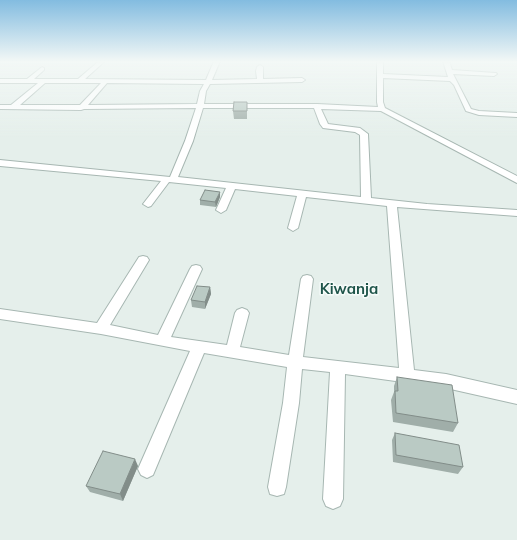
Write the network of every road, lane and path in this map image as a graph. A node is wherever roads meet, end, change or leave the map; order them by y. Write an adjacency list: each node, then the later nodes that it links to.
1 (38, 86): 8 (street)
2 (101, 86): 10 (street)
3 (207, 86): 6 (street)
4 (380, 86): 11 (street)
5 (457, 86): 12 (street)
6 (200, 106): 7 (street); 10 (street); 14 (street)
7 (317, 106): 11 (street); 18 (street)
8 (13, 107): 9 (street); 10 (street)
9 (0, 108)
10 (81, 108)
11 (382, 109): 15 (street)
12 (517, 115)
13 (0, 163): 14 (street)
14 (170, 179): 16 (street); 20 (street)
15 (517, 180)
16 (232, 186): 17 (street); 21 (street)
17 (302, 193): 18 (street); 23 (street)
18 (366, 200): 19 (street)
19 (392, 202): 22 (street); 35 (street)
20 (148, 204)
21 (221, 210)
22 (517, 213)
23 (293, 228)
24 (143, 260): 29 (street)
25 (196, 269): 30 (street)
26 (307, 279): 33 (street)
27 (242, 313): 32 (street)
28 (0, 314): 29 (street)
29 (101, 329): 30 (street)
30 (162, 341): 31 (street)
31 (199, 347): 32 (street); 37 (street)
32 (232, 352): 33 (street)
33 (296, 362): 34 (street); 38 (street)
34 (338, 368): 35 (street); 39 (street)
35 (407, 375): 36 (street)
36 (517, 397)
37 (147, 469)
38 (277, 487)
39 (333, 499)

